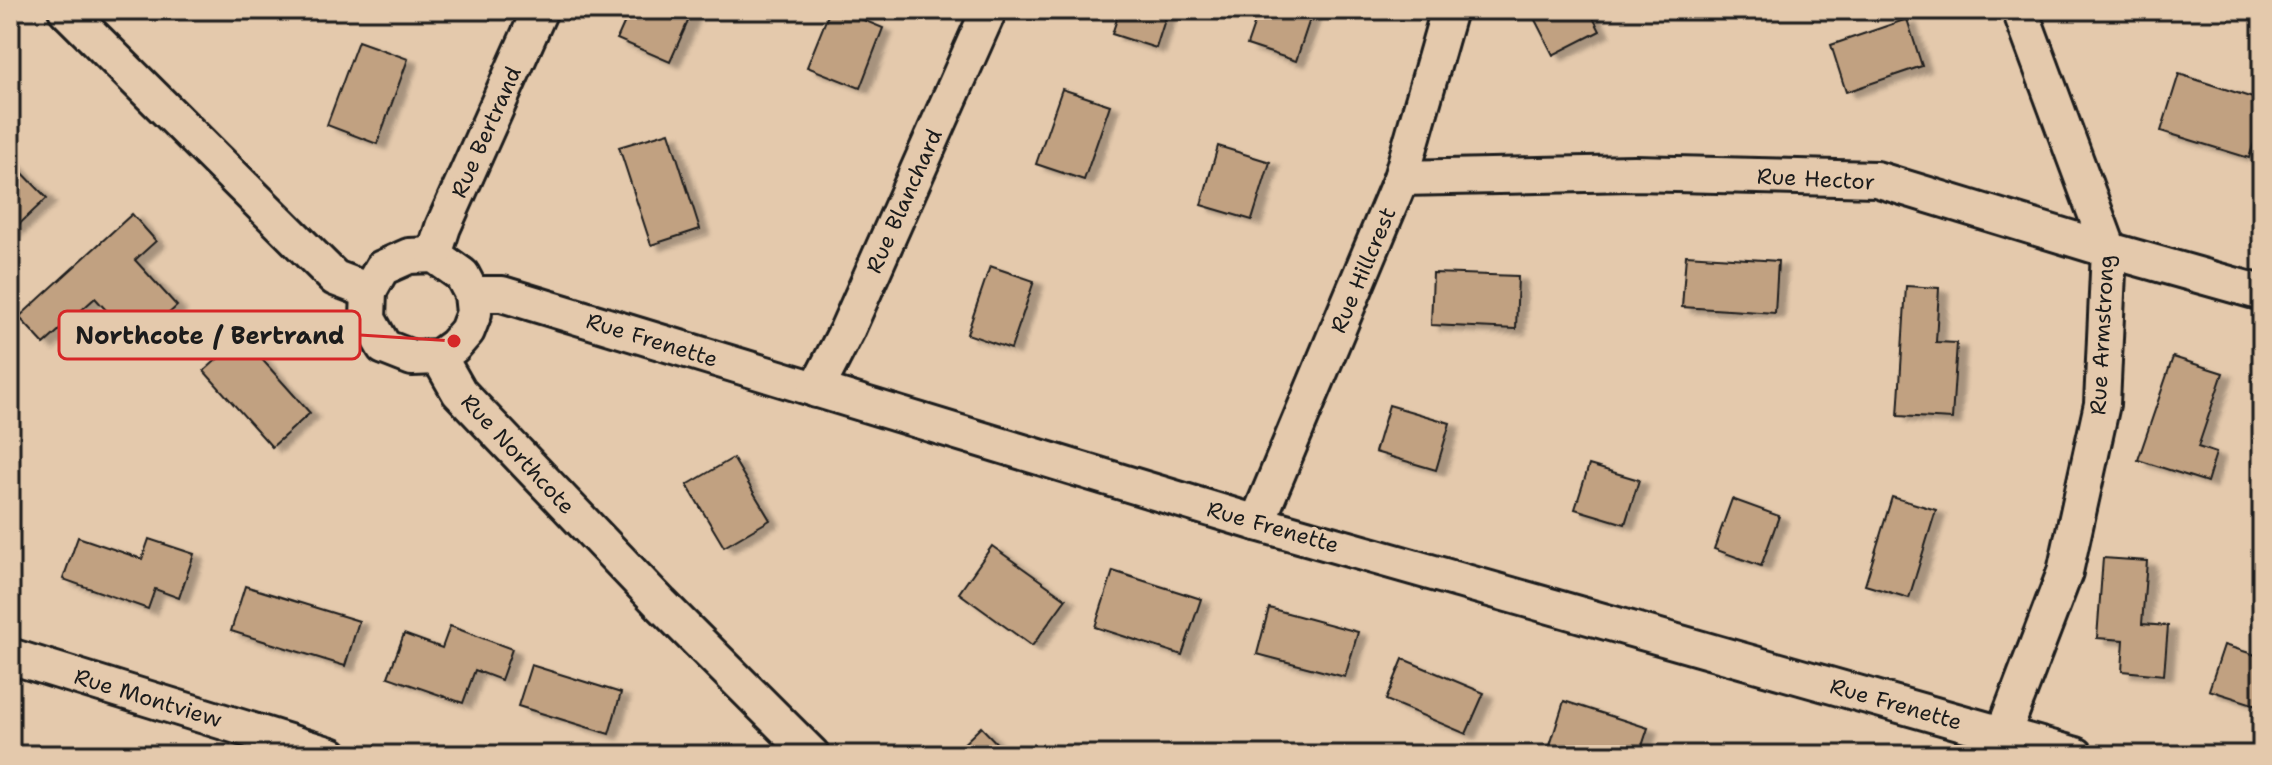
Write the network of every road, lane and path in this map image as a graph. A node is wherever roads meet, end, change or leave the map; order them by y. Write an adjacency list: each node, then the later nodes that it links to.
1 (66, 10): 9 (street)
2 (540, 10): 8 (street, Rue Bertrand)
3 (989, 10): 13 (street, Rue Blanchard)
4 (1449, 10): 6 (street, Rue Hillcrest)
5 (2020, 10): 7 (street, Rue Armstrong)
6 (1401, 178): 7 (street, Rue Hector); 14 (street, Rue Hillcrest)
7 (2109, 250): 10 (street, Rue Hector); 16 (street, Rue Armstrong)
8 (434, 255): 9 (street); 11 (street)
9 (369, 291): 12 (street)
10 (2262, 293)
11 (472, 294): 12 (street); 13 (street, Rue Frenette)
12 (439, 357): 18 (street, Rue Northcote)
13 (816, 390): 14 (street, Rue Frenette)
14 (1257, 523): 16 (street, Rue Frenette)
15 (10, 656): 17 (street, Rue Montview)
16 (1998, 744): 19 (street, Rue Frenette)
17 (331, 755)
18 (812, 755)
19 (2076, 755)

